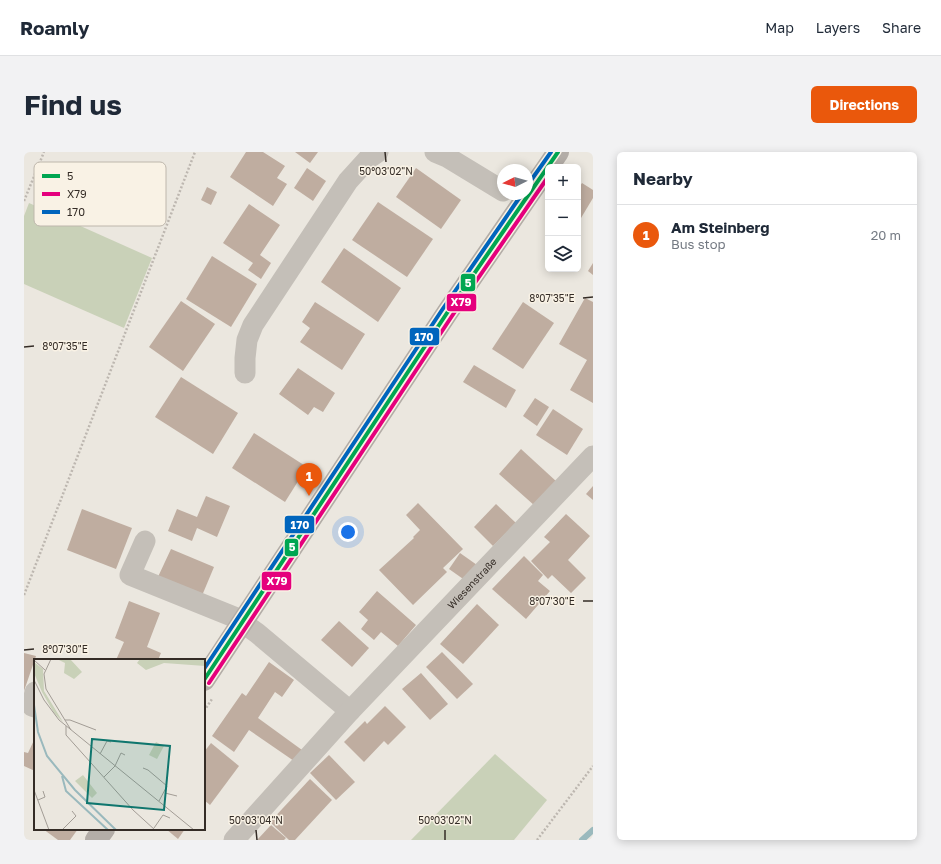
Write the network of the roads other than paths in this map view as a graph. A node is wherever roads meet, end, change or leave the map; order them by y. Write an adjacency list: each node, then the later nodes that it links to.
1 (378, 152): 7 (street)
2 (558, 152): 4 (main road)
3 (443, 154): 5 (street)
4 (533, 179)
5 (497, 187)
6 (514, 200): 10 (main road)
7 (245, 373)
8 (593, 456): 14 (street, Wiesenstraße)
9 (145, 541): 10 (street)
10 (243, 622): 11 (main road); 14 (street)
11 (205, 679)
12 (34, 697): 13 (street)
13 (34, 707)
14 (350, 711): 17 (street, Wiesenstraße)
15 (103, 830): 16 (main road)
16 (96, 840)
17 (234, 840)

